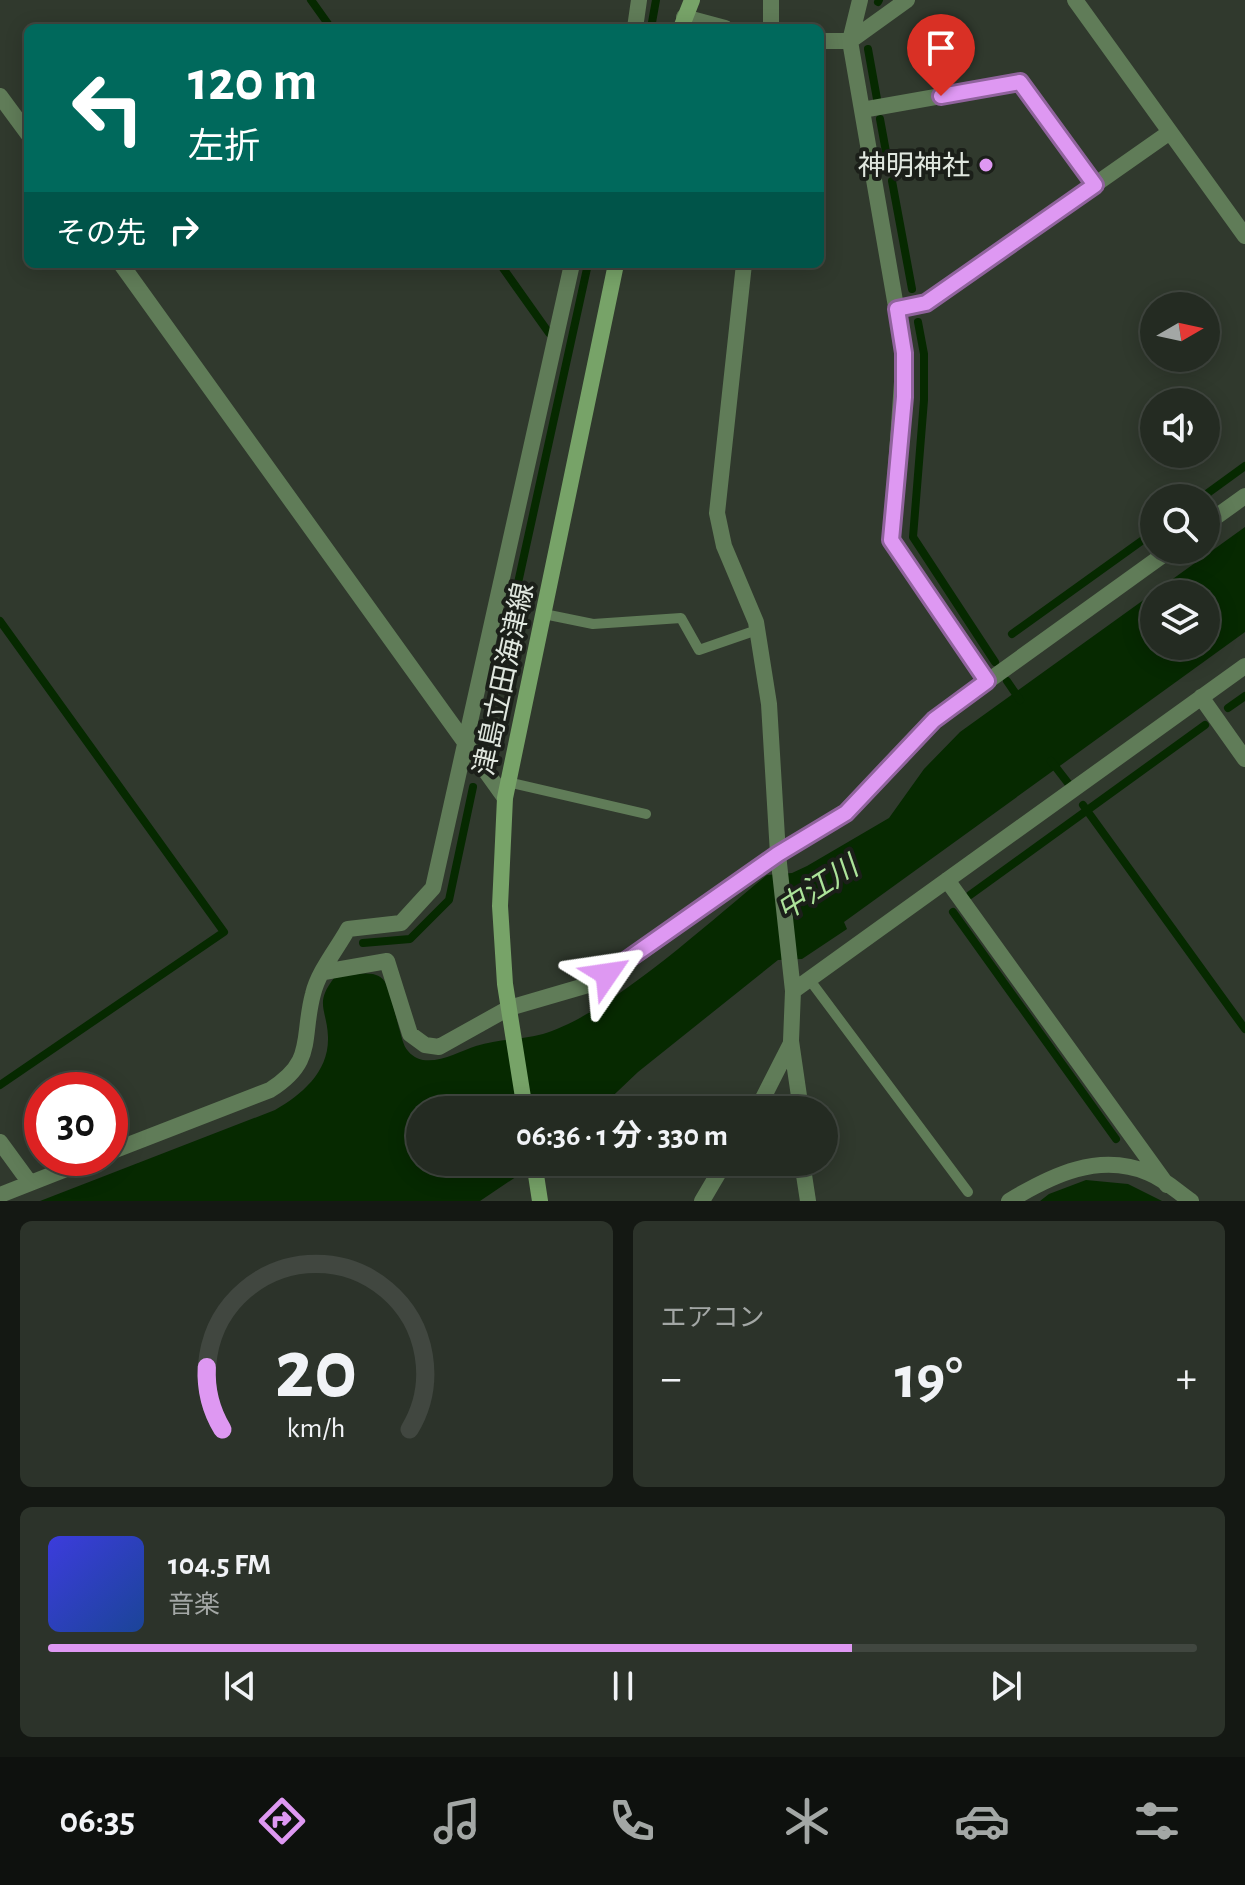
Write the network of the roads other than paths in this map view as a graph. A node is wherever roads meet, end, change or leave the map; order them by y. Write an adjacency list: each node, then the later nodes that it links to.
1 (639, 0): 8 (street)
2 (692, 0): 7 (main road)
3 (771, 0): 9 (street)
4 (860, 0): 11 (street)
5 (907, 0): 11 (street)
6 (1075, 0): 15 (street)
7 (683, 22)
8 (636, 24)
9 (771, 24)
10 (824, 41): 11 (street)
11 (850, 41): 13 (street)
12 (0, 96): 14 (street)
13 (862, 110): 16 (street); 22 (street)
14 (24, 129)
15 (1170, 132): 16 (street); 17 (street)
16 (1095, 185): 22 (street)
17 (1245, 236)
18 (124, 268): 31 (street)
19 (571, 268): 31 (street)
20 (615, 268): 26 (main road, 津島立田海津線)
21 (744, 268): 27 (street)
22 (897, 309): 29 (street)
23 (1245, 496): 24 (street)
24 (1220, 514)
25 (1150, 564): 29 (street)
26 (544, 614): 27 (lane); 33 (main road, 津島立田海津線)
27 (757, 630): 35 (street)
28 (1245, 666): 30 (street)
29 (987, 681): 35 (street)
30 (1201, 697): 32 (street); 36 (street)
31 (466, 742): 33 (street); 37 (street)
32 (1245, 759)
33 (507, 790): 34 (lane); 40 (main road, 津島立田海津線)
34 (646, 814)
35 (778, 859): 39 (street); 40 (street)
36 (947, 880): 38 (street); 51 (street)
37 (324, 972): 40 (street); 46 (street)
38 (809, 979): 39 (street); 52 (lane)
39 (793, 991): 41 (street)
40 (509, 1008): 42 (main road, 津島立田海津線)
41 (791, 1041): 43 (street); 44 (street)
42 (523, 1096)
43 (764, 1096)
44 (799, 1096)
45 (0, 1142): 50 (street)
46 (128, 1145)
47 (48, 1176): 50 (street)
48 (717, 1176): 54 (street)
49 (804, 1176): 55 (street)
50 (30, 1183): 53 (street)
51 (1167, 1185): 56 (street); 57 (street)
52 (968, 1192)
53 (0, 1195)
54 (702, 1201)
55 (808, 1201)
56 (1009, 1201)
57 (1191, 1201)

